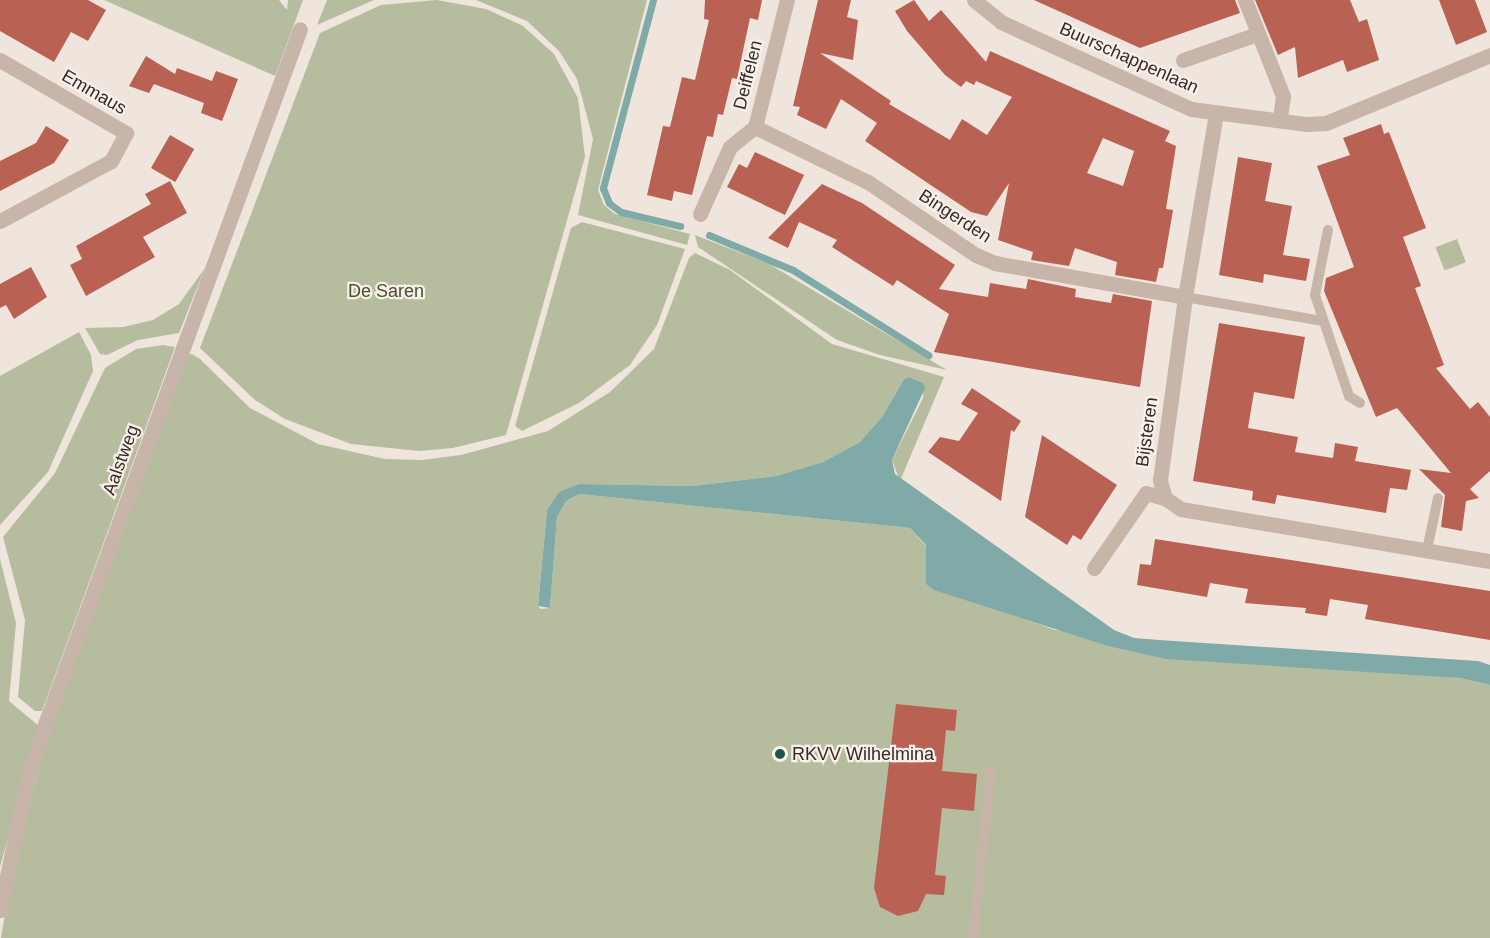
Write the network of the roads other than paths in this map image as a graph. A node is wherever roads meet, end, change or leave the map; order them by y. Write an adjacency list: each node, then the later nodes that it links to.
1 (787, 0): 11 (street, Deiffelen)
2 (974, 0): 9 (street, Buurschappenlaan)
3 (1245, 0): 5 (street)
4 (300, 29): 24 (street, Aalstweg)
5 (1257, 34): 8 (street, Buurschappenlaan); 10 (street)
6 (1490, 55): 10 (street, Buurschappenlaan)
7 (0, 60): 13 (street, Emmaus)
8 (1183, 60)
9 (1216, 114): 10 (street, Buurschappenlaan); 15 (street, Bijsteren)
10 (1280, 118)
11 (755, 127): 12 (street, Deiffelen); 15 (street, Bingerden)
12 (700, 214)
13 (0, 221)
14 (1328, 230): 16 (lane)
15 (1185, 297): 16 (lane); 18 (street, Bijsteren)
16 (1323, 321): 17 (lane)
17 (1360, 403)
18 (1165, 498): 20 (street); 22 (street)
19 (1438, 498): 20 (lane)
20 (1427, 550): 21 (street)
21 (1490, 561)
22 (1094, 568)
23 (991, 770): 25 (lane)
24 (0, 910)
25 (974, 938)

